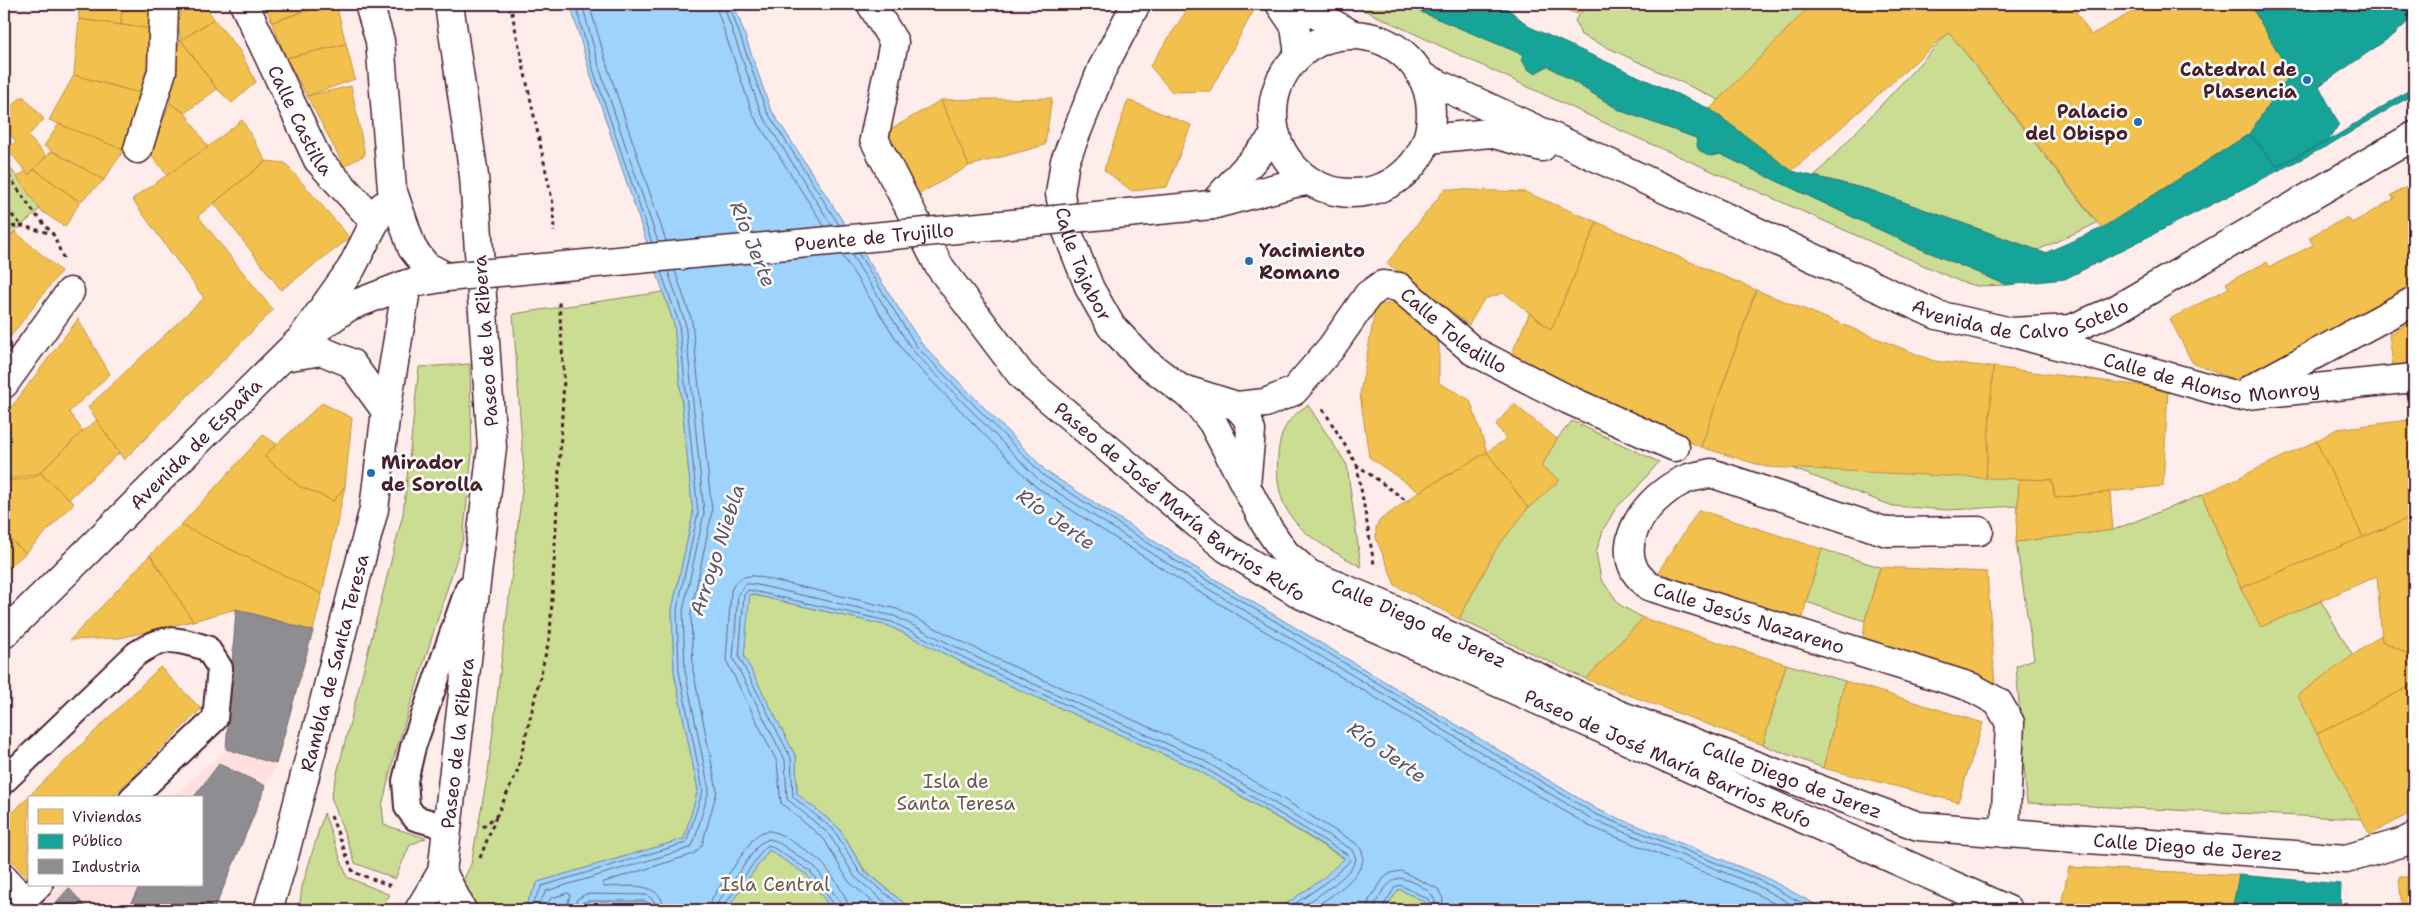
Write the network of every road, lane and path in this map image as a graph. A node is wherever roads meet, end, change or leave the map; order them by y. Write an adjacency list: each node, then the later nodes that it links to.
1 (164, 4): 16 (street)
2 (244, 4): 25 (street, Calle Castilla)
3 (369, 4): 20 (street)
4 (449, 4): 49 (street, Paseo de la Ribera)
5 (510, 4): 28 (path)
6 (871, 4): 64 (street, Paseo de José María Barrios Rufo)
7 (1136, 4): 40 (street, Calle Tajabor)
8 (1280, 4): 11 (street)
9 (1298, 4): 10 (street)
10 (1351, 34): 11 (street); 12 (street)
11 (1299, 55): 13 (street)
12 (1423, 77): 15 (street); 17 (street, Avenida de Calvo Sotelo)
13 (1276, 135): 19 (street); 22 (street)
14 (2414, 136): 35 (street, Avenida de Calvo Sotelo)
15 (1428, 139): 17 (street, Avenida de Calvo Sotelo); 19 (street)
16 (138, 149)
17 (1612, 165): 35 (street, Avenida de Calvo Sotelo)
18 (4, 169): 29 (path)
19 (1309, 181): 22 (street, Puente de Trujillo)
20 (392, 189): 25 (street); 30 (street)
21 (4, 202): 24 (path)
22 (1212, 205): 30 (street, Puente de Trujillo, bridge)
23 (4, 214): 24 (path)
24 (11, 214): 26 (path)
25 (375, 222): 36 (street)
26 (22, 226): 27 (path); 29 (path)
27 (4, 227)
28 (554, 233)
29 (53, 234): 32 (path)
30 (447, 277): 31 (street, Puente de Trujillo)
31 (407, 284): 36 (street, Avenida de España); 43 (street, Rambla de Santa Teresa)
32 (70, 292): 39 (street)
33 (558, 292): 58 (path)
34 (2414, 301): 41 (street)
35 (2011, 332): 41 (street, Calle de Alonso Monroy)
36 (291, 350): 43 (street); 51 (street, Avenida de España)
37 (1305, 378): 42 (street, Calle Toledillo); 44 (street, Calle Toledillo); 45 (path)
38 (2414, 378): 41 (street, Calle de Alonso Monroy)
39 (4, 384)
40 (1183, 389): 42 (street, Calle Toledillo); 46 (street, Calle Tajabor)
41 (2237, 396)
42 (1237, 406): 46 (street)
43 (386, 411): 62 (street, Rambla de Santa Teresa)
44 (1675, 447)
45 (1357, 465): 47 (path); 50 (path)
46 (1246, 485): 50 (street, Calle Diego de Jerez)
47 (1408, 502)
48 (1979, 531): 56 (street, Calle Jesús Nazareno)
49 (479, 553): 55 (street, Paseo de la Ribera); 55 (lane)
50 (1381, 604): 56 (street, Calle Diego de Jerez)
51 (4, 634)
52 (4, 781): 53 (lane)
53 (134, 796)
54 (330, 814): 61 (path)
55 (447, 827): 58 (street, Paseo de la Ribera)
56 (2005, 833): 57 (street, Calle Diego de Jerez)
57 (2414, 837)
58 (442, 869): 61 (street, Paseo de la Ribera); 63 (street)
59 (7, 886): 60 (lane)
60 (39, 886)
61 (411, 900)
62 (268, 910)
63 (462, 910)
64 (2008, 910)

